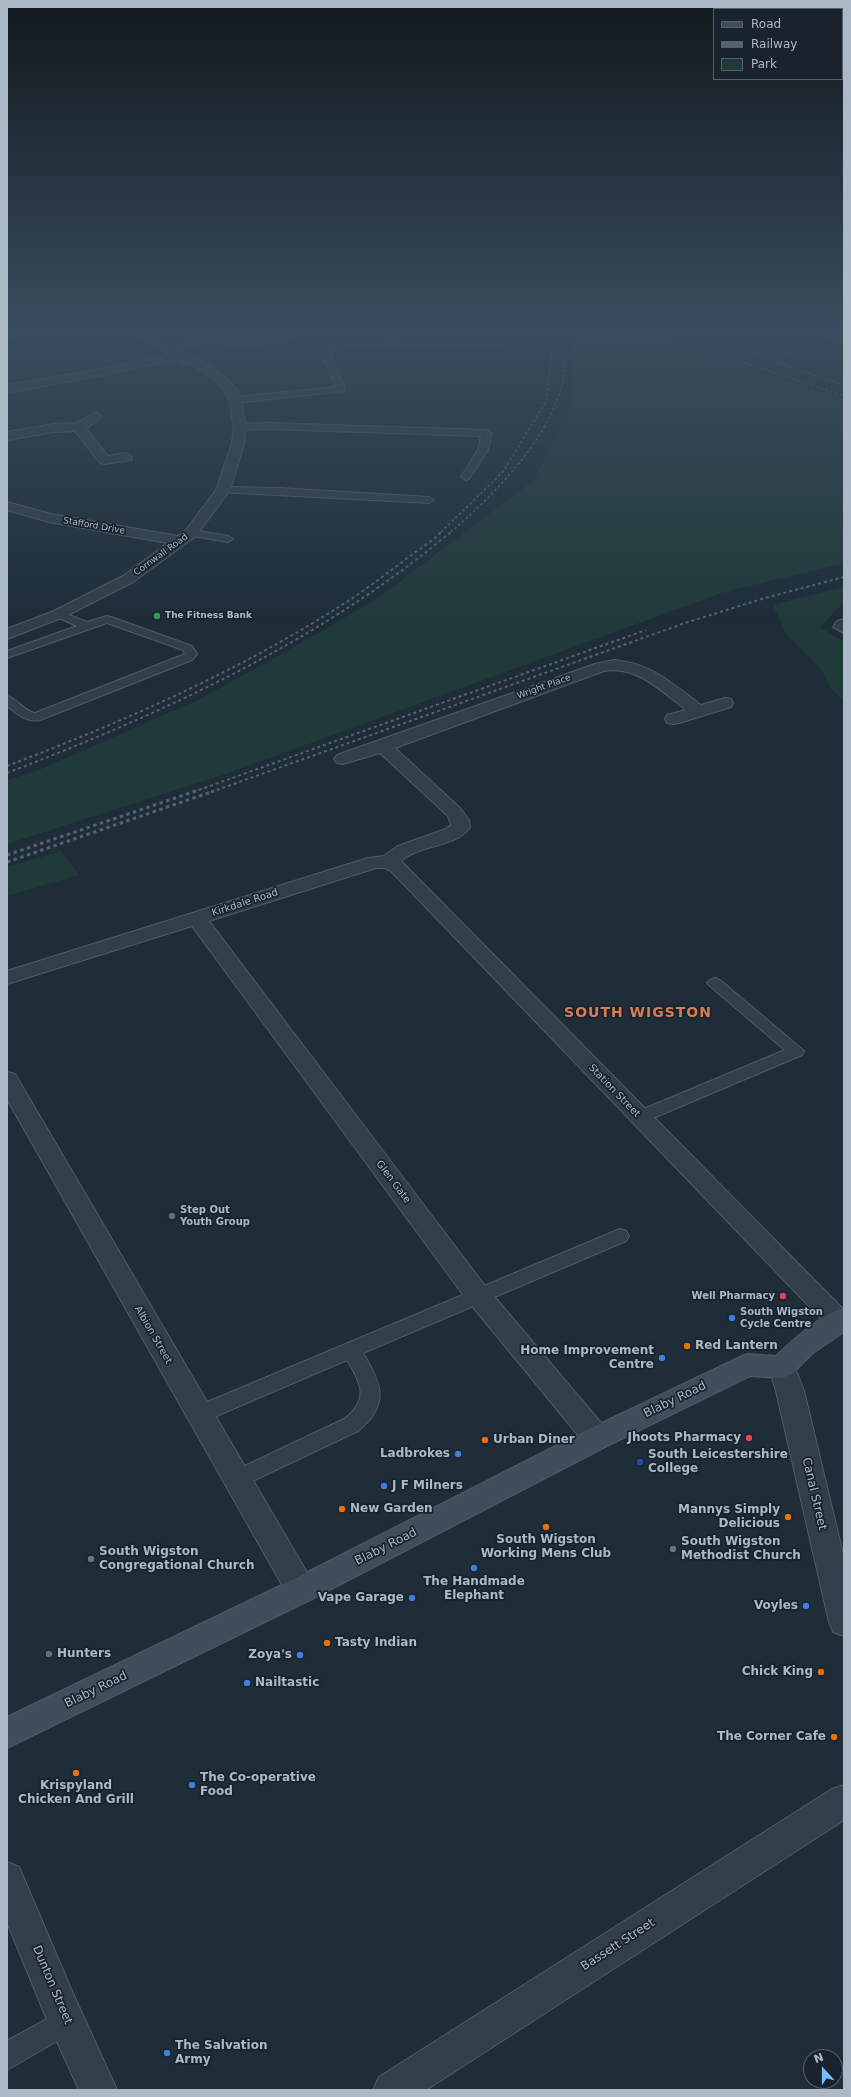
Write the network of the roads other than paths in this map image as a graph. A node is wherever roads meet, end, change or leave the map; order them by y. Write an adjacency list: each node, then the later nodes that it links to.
1 (80, 427): 5 (street); 6 (street)
2 (240, 427): 3 (lane); 8 (street, Cornwall Road)
3 (244, 427)
4 (295, 427): 7 (lane)
5 (7, 436)
6 (126, 457)
7 (466, 477)
8 (223, 490): 9 (lane); 11 (street, Cornwall Road)
9 (429, 500)
10 (7, 506): 11 (street, Stafford Drive)
11 (186, 537): 12 (lane); 13 (street, Cornwall Road)
12 (228, 540)
13 (59, 614): 16 (lane); 18 (street, Cornwall Road)
14 (7, 620): 18 (street)
15 (844, 622): 17 (lane)
16 (87, 626): 19 (lane); 20 (lane)
17 (844, 630)
18 (14, 631)
19 (7, 655)
20 (7, 700)
21 (725, 703): 22 (street)
22 (699, 711): 23 (street); 24 (street, Wright Place)
23 (673, 718)
24 (383, 746): 25 (street, Wright Place); 26 (street)
25 (343, 759)
26 (389, 862): 27 (street, Kirkdale Road); 31 (street, Station Street)
27 (197, 919): 28 (street, Kirkdale Road); 33 (street, Glen Gate)
28 (7, 978)
29 (715, 983): 31 (lane)
30 (7, 1079): 37 (street, Albion Street)
31 (640, 1117): 34 (street, Station Street)
32 (620, 1236): 33 (lane)
33 (478, 1296): 35 (lane); 38 (street, Glen Gate)
34 (841, 1320): 36 (main road)
35 (352, 1351): 37 (lane); 39 (lane)
36 (782, 1368): 38 (main road, Blaby Road); 41 (street, Canal Street)
37 (200, 1414): 39 (street, Albion Street)
38 (597, 1438): 40 (main road, Blaby Road)
39 (237, 1479): 40 (street, Albion Street)
40 (301, 1590): 42 (main road, Blaby Road)
41 (844, 1622)
42 (7, 1733)
43 (844, 1801): 48 (street, Bassett Street)
44 (7, 1879): 45 (street, Dunton Street)
45 (67, 2021): 46 (lane); 47 (street, Dunton Street)
46 (7, 2056)
47 (98, 2090)
48 (392, 2090)

